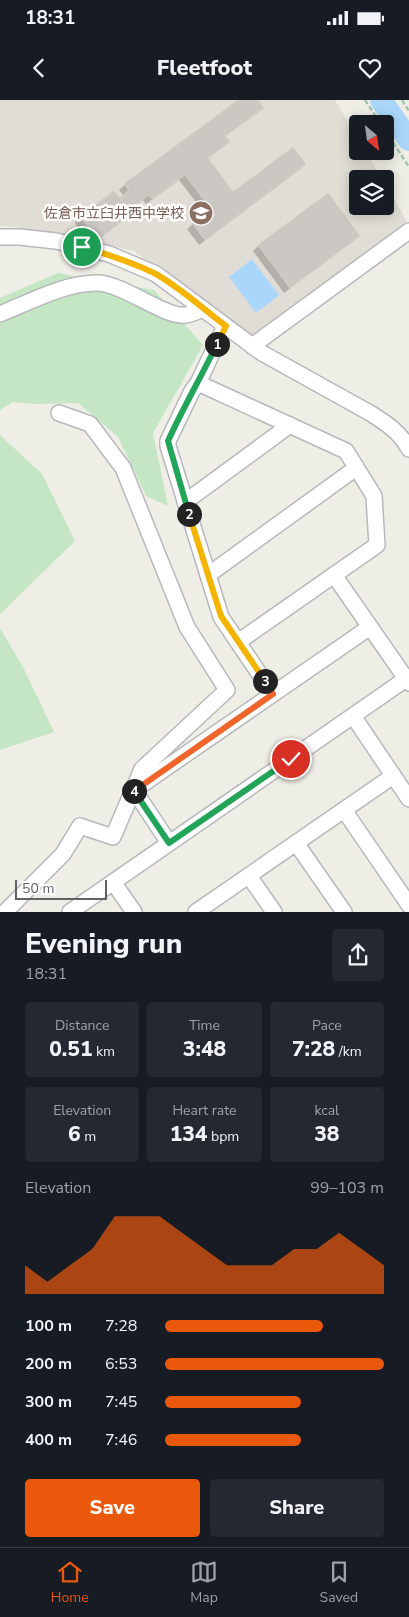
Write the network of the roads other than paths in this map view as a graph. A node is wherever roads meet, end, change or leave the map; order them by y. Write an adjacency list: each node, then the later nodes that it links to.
1 (409, 231): 6 (street)
2 (0, 237): 3 (street)
3 (204, 309): 4 (street); 5 (street)
4 (0, 314)
5 (226, 326): 6 (street); 7 (street)
6 (252, 346): 10 (street)
7 (198, 383): 9 (street); 12 (street)
8 (59, 413): 21 (street)
9 (290, 425): 11 (street); 12 (street)
10 (409, 449)
11 (356, 468): 13 (street); 14 (street)
12 (185, 502): 13 (street)
13 (208, 575): 16 (street)
14 (334, 575): 15 (street); 16 (street)
15 (370, 627): 17 (street); 18 (street)
16 (238, 642): 18 (street)
17 (408, 681): 19 (street)
18 (273, 694): 21 (street)
19 (353, 716): 20 (street); 24 (street)
20 (393, 776): 22 (street); 23 (street)
21 (134, 790): 24 (street); 30 (street)
22 (409, 799)
23 (344, 810): 25 (street); 28 (street)
24 (169, 843): 27 (street)
25 (296, 843): 26 (street); 34 (street)
26 (249, 876): 29 (street); 33 (street)
27 (113, 882): 31 (street); 32 (street)
28 (409, 904)
29 (201, 911)
30 (5, 912)
31 (70, 912)
32 (134, 912)
33 (274, 912)
34 (344, 912)

